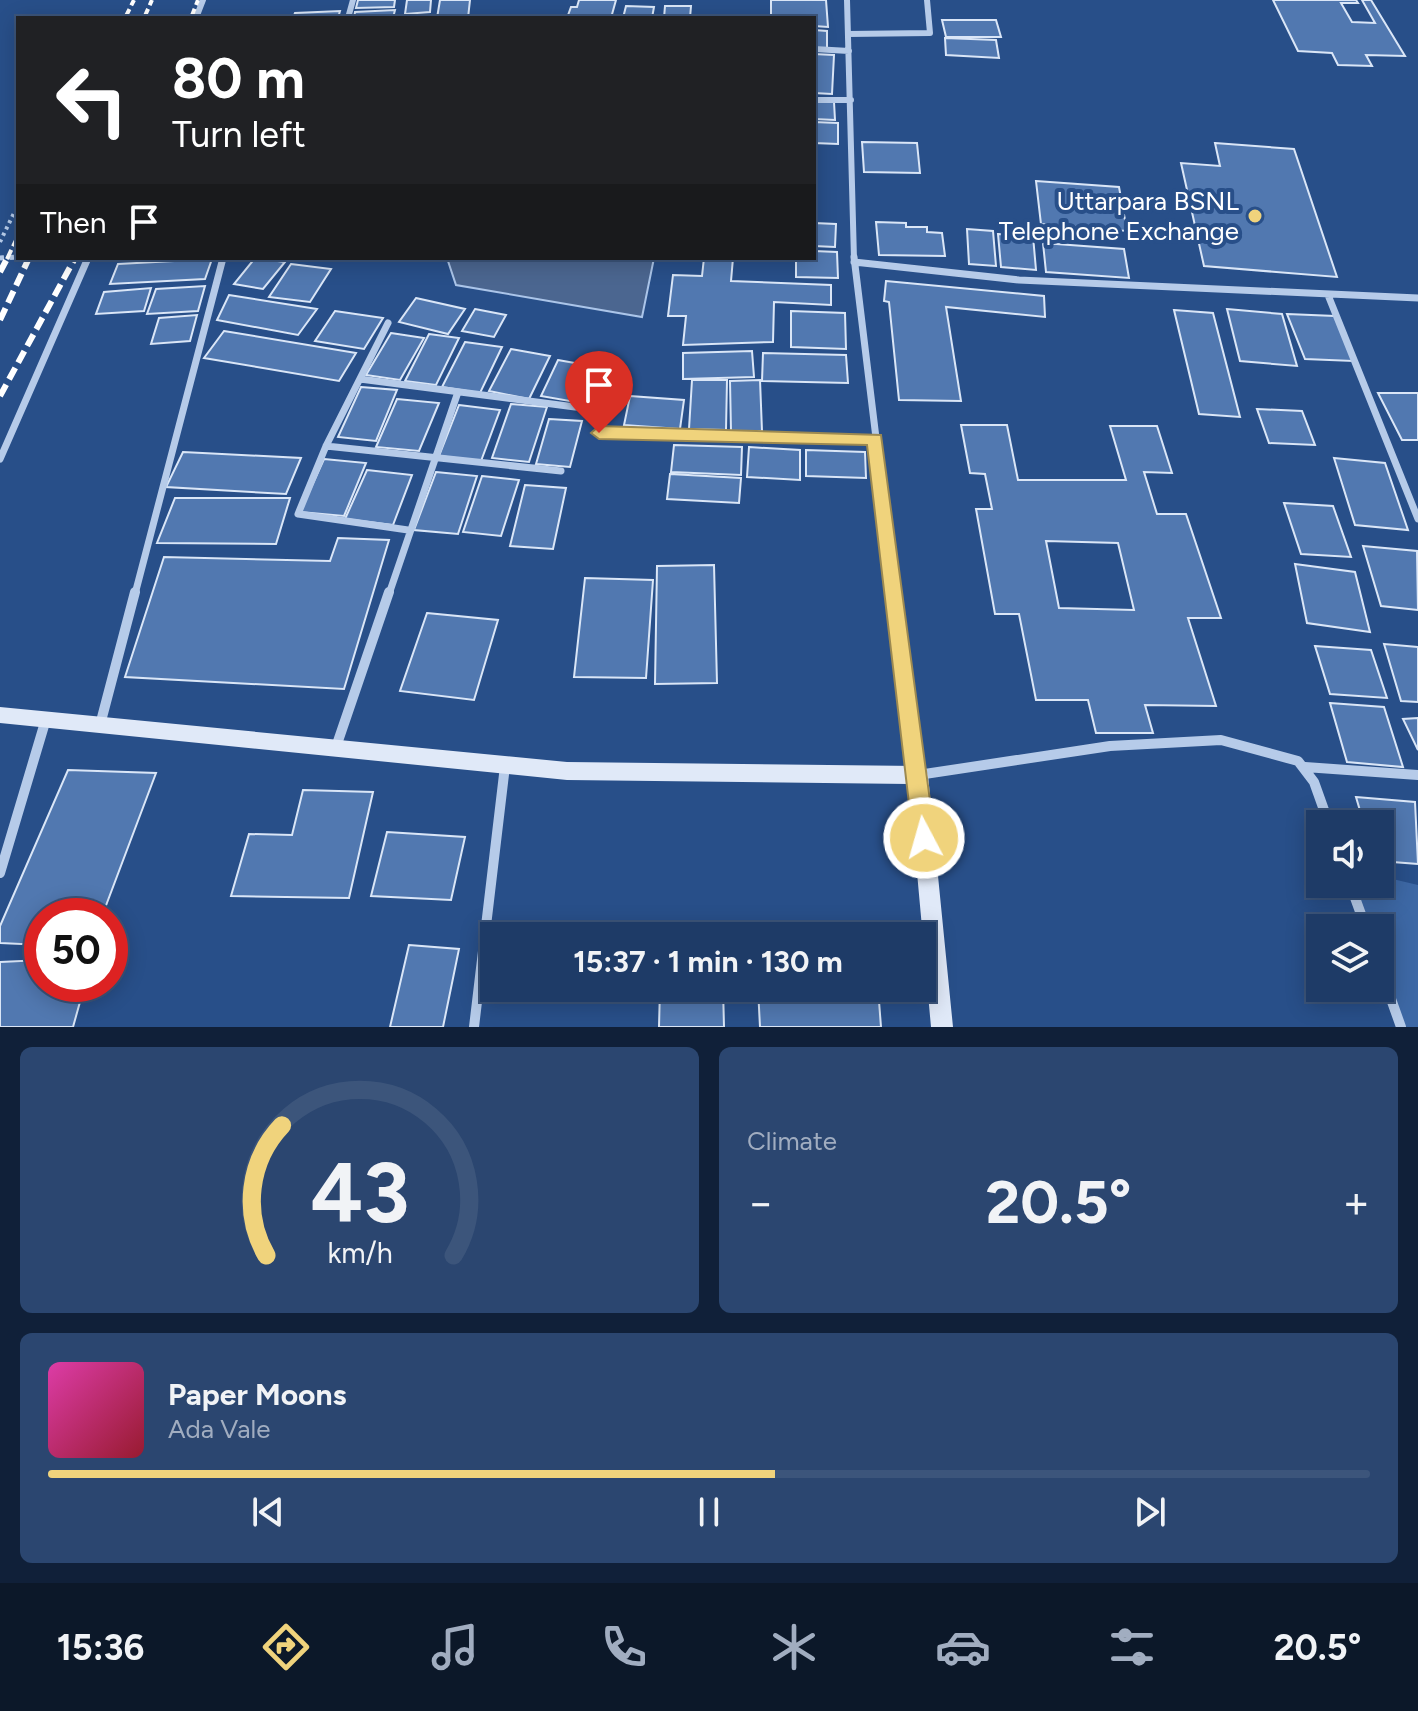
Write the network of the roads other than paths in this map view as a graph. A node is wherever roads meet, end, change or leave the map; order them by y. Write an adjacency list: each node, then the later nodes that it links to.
1 (847, 0): 3 (street)
2 (927, 0): 3 (street)
3 (848, 34): 5 (street)
4 (816, 49): 5 (street)
5 (849, 51): 7 (street)
6 (816, 100): 7 (street)
7 (851, 100): 10 (street)
8 (87, 260): 21 (street)
9 (222, 260): 27 (street)
10 (854, 262): 11 (street); 18 (street)
11 (1328, 295): 12 (street); 23 (street)
12 (1418, 298)
13 (388, 323): 14 (street)
14 (360, 379): 15 (street); 19 (street)
15 (458, 392): 16 (street); 20 (street)
16 (575, 407)
17 (599, 433): 18 (street)
18 (875, 439): 31 (street)
19 (326, 446): 20 (street); 24 (street)
20 (434, 458): 22 (street); 24 (street)
21 (0, 459)
22 (561, 471)
23 (1418, 519)
24 (408, 530): 28 (street)
25 (0, 715): 26 (main road)
26 (46, 719): 27 (main road); 34 (street)
27 (100, 725): 28 (main road)
28 (335, 748): 29 (main road)
29 (505, 765): 31 (main road); 36 (street)
30 (1305, 767): 31 (street); 32 (street); 33 (street)
31 (918, 775): 37 (main road)
32 (1418, 775)
33 (1324, 810)
34 (0, 873)
35 (1392, 1002): 38 (street)
36 (474, 1027)
37 (942, 1027)
38 (1401, 1027)

